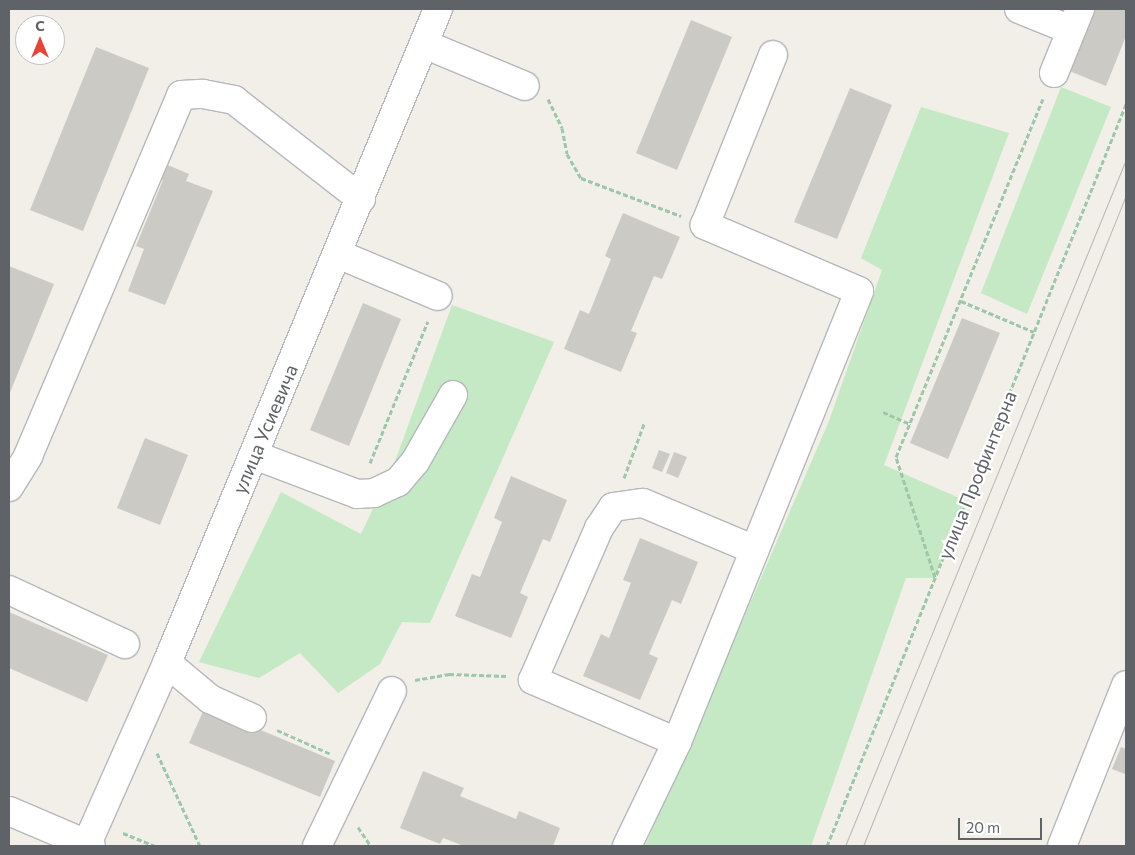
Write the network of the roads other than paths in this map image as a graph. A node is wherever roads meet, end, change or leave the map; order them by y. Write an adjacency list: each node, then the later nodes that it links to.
1 (438, 9): 4 (street, улица Усиевича)
2 (1018, 9): 3 (street)
3 (1076, 19): 6 (street)
4 (424, 44): 7 (street); 8 (street, улица Усиевича)
5 (773, 55): 14 (street)
6 (1054, 73)
7 (525, 86)
8 (361, 199): 9 (street, улица Усиевича); 13 (street)
9 (338, 254): 10 (street); 12 (street, улица Усиевича)
10 (438, 296)
11 (453, 395): 12 (street)
12 (254, 456): 17 (street, улица Усиевича)
13 (9, 487)
14 (756, 550): 21 (street); 21 (street)
15 (9, 590): 16 (street)
16 (125, 644)
17 (167, 663): 20 (street); 23 (street, улица Усиевича)
18 (1126, 686): 26 (street)
19 (392, 691): 24 (street)
20 (252, 718)
21 (677, 742): 25 (street)
22 (9, 811): 23 (street)
23 (88, 846)
24 (317, 846)
25 (627, 846)
26 (1062, 846)

